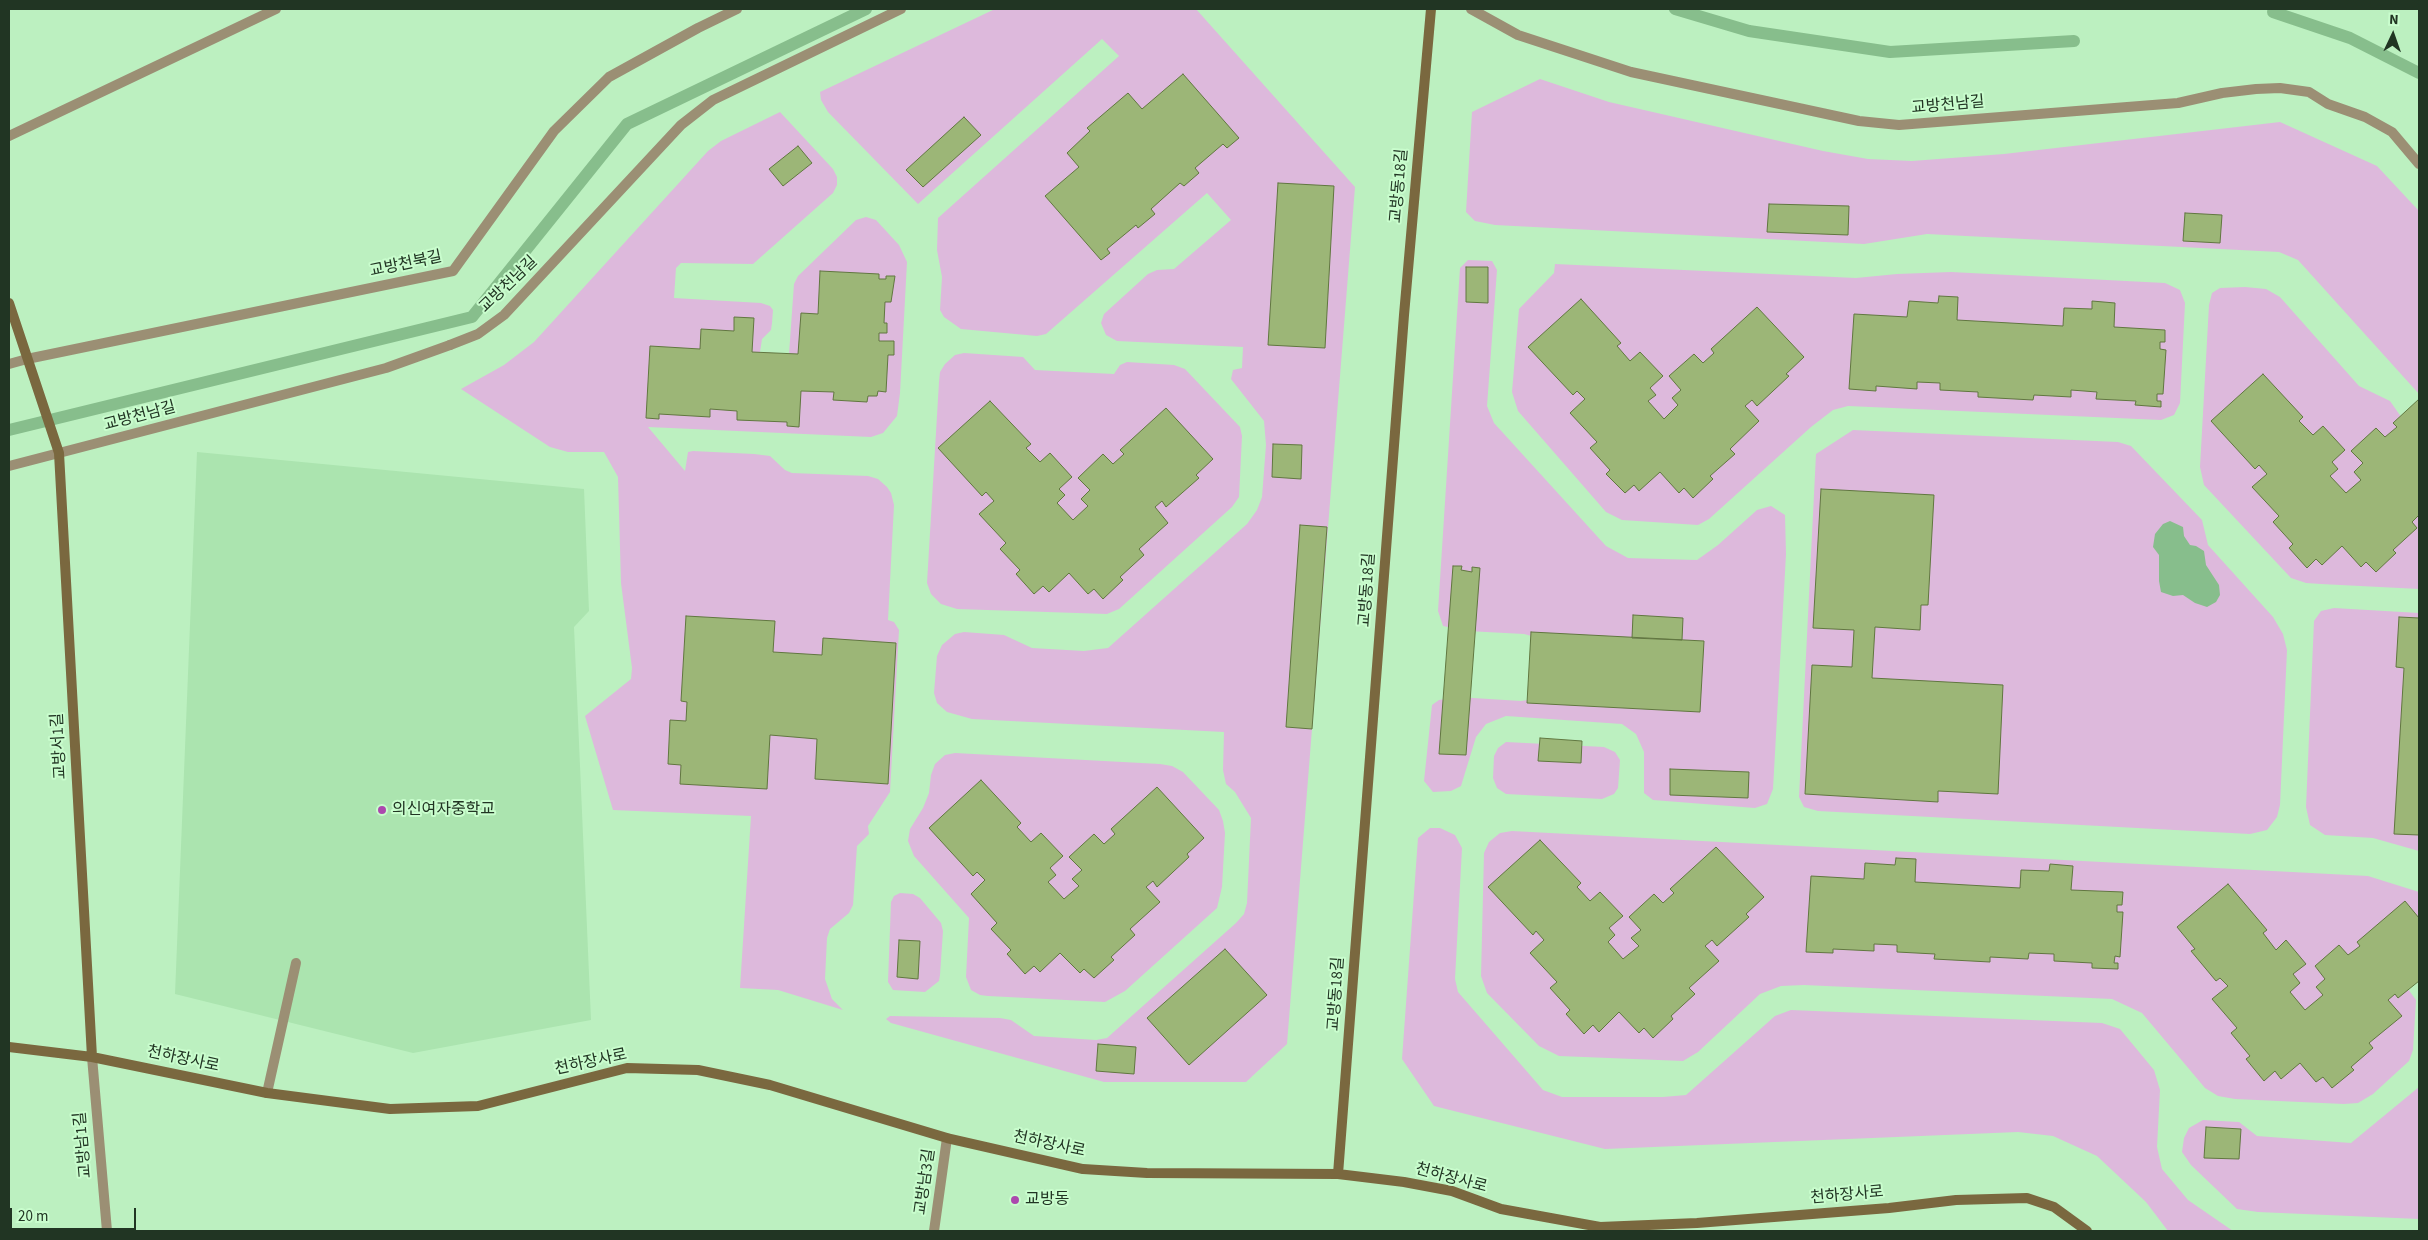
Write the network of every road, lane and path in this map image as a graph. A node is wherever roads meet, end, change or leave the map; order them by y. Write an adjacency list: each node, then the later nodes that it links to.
1 (276, 9): 6 (street)
2 (738, 9): 9 (street, 교방천북길)
3 (901, 9): 11 (street, 교방천남길)
4 (1430, 9): 18 (main road, 교방동18길)
5 (1471, 9): 7 (street, 교방천남길)
6 (9, 136)
7 (2419, 164)
8 (9, 303): 9 (main road)
9 (27, 359): 10 (street, 교방천북길); 11 (main road, 교방서1길)
10 (9, 364)
11 (60, 453): 12 (street, 교방천남길); 15 (main road, 교방서1길)
12 (9, 466)
13 (296, 963): 16 (street)
14 (9, 1048): 15 (main road, 천하장사로)
15 (92, 1057): 16 (main road, 천하장사로); 20 (street, 교방남1길)
16 (267, 1093): 17 (main road, 천하장사로)
17 (947, 1138): 18 (main road, 천하장사로); 21 (street, 교방남3길)
18 (1338, 1174): 19 (main road, 천하장사로)
19 (1697, 1227): 22 (main road, 천하장사로)
20 (107, 1231)
21 (934, 1231)
22 (2087, 1231)

